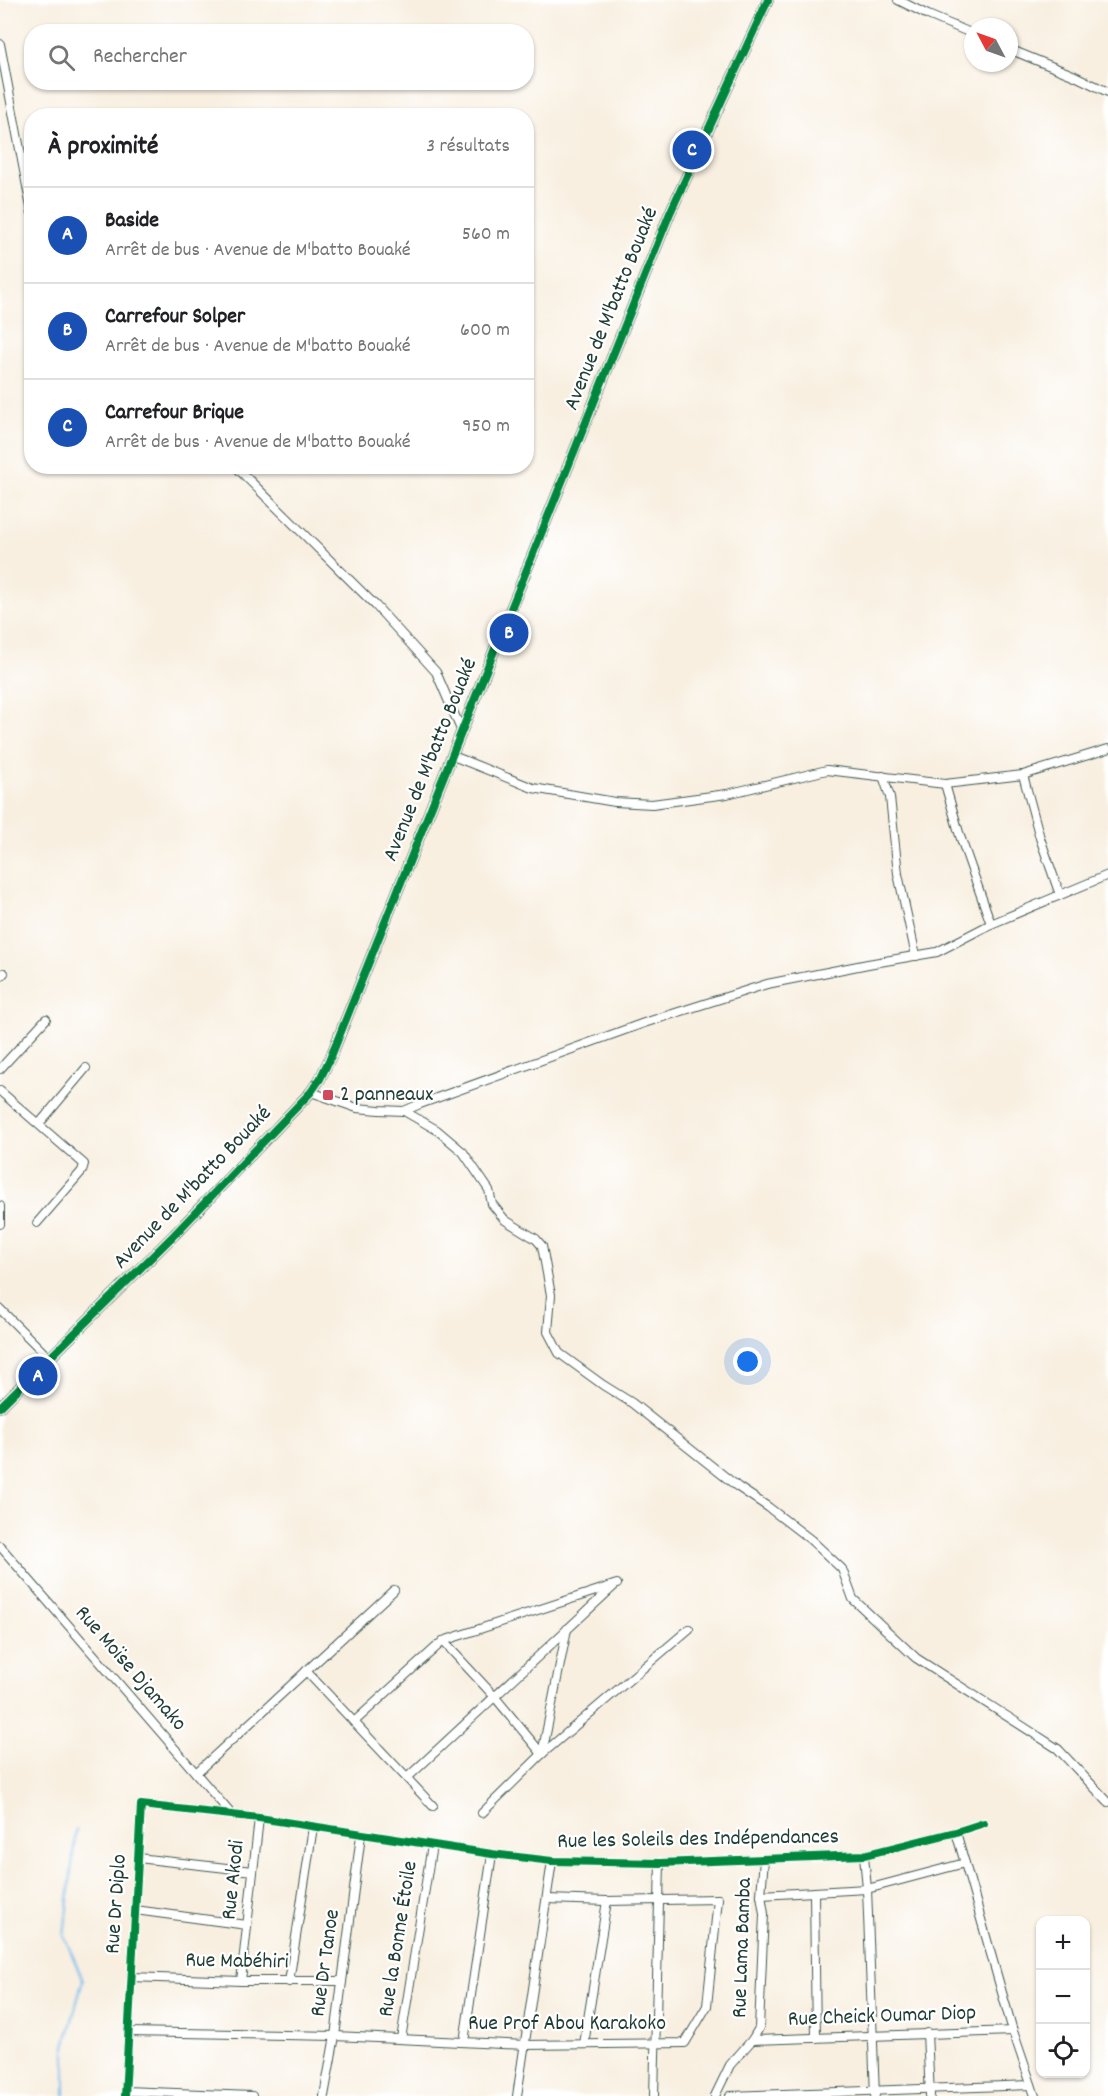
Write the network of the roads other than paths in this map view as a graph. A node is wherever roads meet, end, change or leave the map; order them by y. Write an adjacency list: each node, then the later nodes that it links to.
1 (768, 0): 9 (street, Avenue de M'batto Bouaké)
2 (898, 0): 3 (street)
3 (964, 30)
4 (0, 44): 7 (street)
5 (1018, 53): 6 (street)
6 (1108, 92)
7 (24, 171)
8 (243, 474): 9 (street)
9 (462, 732): 11 (street, Avenue de M'batto Bouaké)
10 (1108, 749): 12 (street)
11 (453, 756): 13 (street); 23 (street, Avenue de M'batto Bouaké)
12 (1023, 775): 14 (street); 16 (street)
13 (883, 776): 14 (street); 18 (street)
14 (945, 784): 17 (street)
15 (1108, 875): 16 (street)
16 (1060, 895): 17 (street)
17 (991, 924): 18 (street)
18 (916, 956): 24 (street)
19 (46, 1019): 21 (street)
20 (86, 1068): 25 (street)
21 (0, 1069)
22 (0, 1091): 25 (street)
23 (311, 1092): 24 (street); 30 (street, Avenue de M'batto Bouaké)
24 (404, 1111): 43 (street)
25 (39, 1125): 28 (street)
26 (0, 1206): 27 (street)
27 (0, 1221)
28 (37, 1223)
29 (0, 1309): 30 (street)
30 (50, 1359): 31 (street, Avenue de M'batto Bouaké)
31 (0, 1407)
32 (0, 1546): 41 (street, Rue Moïse Djamako)
33 (394, 1590): 37 (street)
34 (567, 1629): 36 (street); 38 (street); 40 (street)
35 (689, 1629): 40 (street)
36 (443, 1641): 38 (street); 39 (street)
37 (306, 1671): 39 (street); 41 (street)
38 (494, 1696): 40 (street); 42 (street)
39 (354, 1722): 42 (street)
40 (542, 1754): 45 (street)
41 (196, 1773): 46 (street, Rue Moïse Djamako)
42 (407, 1778): 44 (street)
43 (1108, 1802)
44 (433, 1806)
45 (482, 1813)
46 (232, 1815): 47 (street, Rue les Soleils des Indépendances); 55 (street, Rue Dr Diplo)
47 (259, 1818): 49 (street, Rue les Soleils des Indépendances); 60 (street, Rue Akodi)
48 (984, 1822): 50 (street, Rue les Soleils des Indépendances)
49 (314, 1827): 51 (street, Rue les Soleils des Indépendances); 72 (street)
50 (956, 1832): 54 (street, Rue les Soleils des Indépendances); 59 (street)
51 (361, 1835): 52 (street, Rue les Soleils des Indépendances); 71 (street, Rue Dr Tanoe)
52 (432, 1845): 53 (street, Rue les Soleils des Indépendances); 79 (street, Rue la Bonne Étoile)
53 (492, 1854): 57 (street, Rue les Soleils des Indépendances); 81 (street)
54 (864, 1855): 56 (street, Rue les Soleils des Indépendances); 61 (street)
55 (138, 1858): 60 (street); 67 (street, Rue Dr Diplo)
56 (764, 1859): 58 (street, Rue les Soleils des Indépendances); 63 (street, Rue Lama Bamba)
57 (552, 1861): 58 (street, Rue les Soleils des Indépendances); 64 (street)
58 (660, 1863): 65 (street)
59 (965, 1863): 61 (street); 73 (street)
60 (253, 1871): 68 (street, Rue Akodi)
61 (867, 1889): 62 (street); 77 (street)
62 (814, 1893): 63 (street); 78 (street)
63 (761, 1895): 80 (street, Rue Lama Bamba)
64 (547, 1899): 66 (street, Rue Prof Abou Karakoko); 84 (street)
65 (660, 1900): 66 (street, Rue Prof Abou Karakoko); 83 (street); 83 (street, Rue Prof Abou Karakoko)
66 (607, 1901): 82 (street)
67 (135, 1910): 68 (street); 69 (street, Rue Dr Diplo)
68 (247, 1925): 70 (street, Rue Akodi)
69 (131, 1977): 70 (street, Rue Mabéhiri); 74 (street, Rue Dr Diplo)
70 (241, 1981): 72 (street, Rue Mabéhiri)
71 (342, 1981): 72 (street, Rue Mabéhiri); 76 (street, Rue Dr Tanoe)
72 (289, 1982)
73 (1013, 2031): 75 (street, Rue Cheick Oumar Diop); 85 (street)
74 (128, 2032): 76 (street, Rue Prof Abou Karakoko); 87 (street, Rue Dr Diplo)
75 (927, 2033): 77 (street, Rue Cheick Oumar Diop); 86 (street)
76 (335, 2036): 79 (street, Rue Prof Abou Karakoko); 91 (street, Rue Dr Tanoe)
77 (872, 2036): 78 (street, Rue Cheick Oumar Diop); 88 (street)
78 (816, 2038): 80 (street, Rue Cheick Oumar Diop)
79 (401, 2039): 81 (street, Rue Prof Abou Karakoko)
80 (752, 2040): 94 (street, Rue Lama Bamba)
81 (464, 2042): 84 (street, Rue Prof Abou Karakoko)
82 (584, 2044): 83 (street, Rue Prof Abou Karakoko); 84 (street, Rue Prof Abou Karakoko)
83 (655, 2044): 93 (street)
84 (525, 2045): 92 (street)
85 (1031, 2085): 86 (street); 96 (street)
86 (929, 2093): 88 (street)
87 (125, 2094): 89 (street)
88 (875, 2094): 95 (street)
89 (239, 2096): 90 (street)
90 (252, 2096)
91 (324, 2096)
92 (517, 2096)
93 (654, 2096)
94 (715, 2096)
95 (730, 2096)
96 (1035, 2096)

